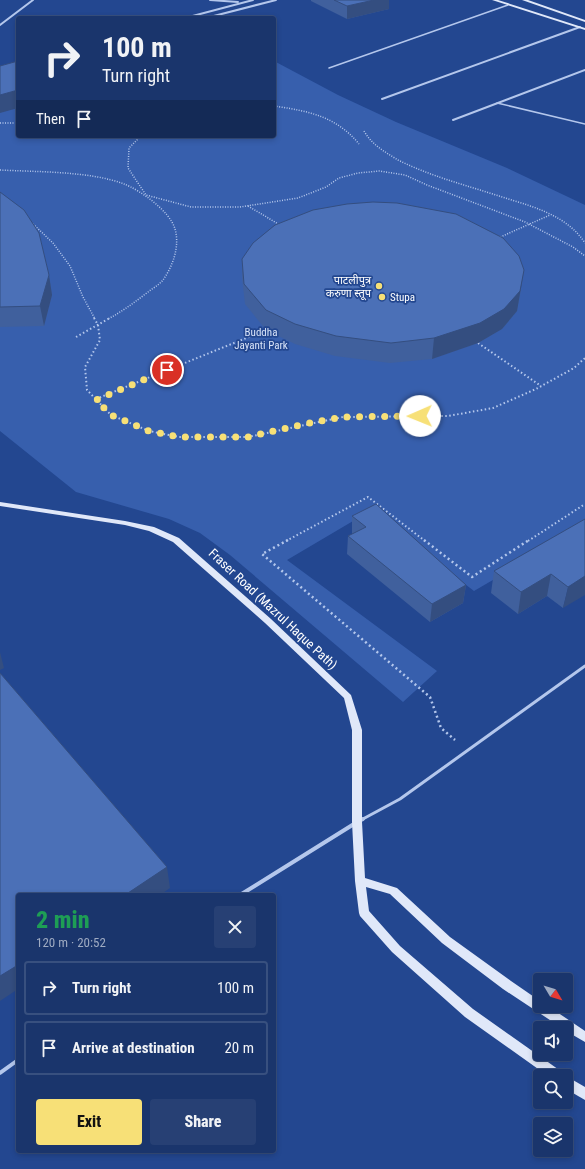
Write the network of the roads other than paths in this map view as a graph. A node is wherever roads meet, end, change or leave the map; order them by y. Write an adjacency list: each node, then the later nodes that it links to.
1 (33, 0): 14 (street)
2 (210, 0): 7 (street)
3 (253, 0): 7 (street)
4 (276, 0): 10 (street)
5 (494, 0): 8 (main road)
6 (524, 0): 9 (main road)
7 (243, 2): 10 (street); 11 (street)
8 (510, 2): 9 (main road); 15 (main road); 17 (lane)
9 (534, 4): 13 (main road)
10 (256, 5): 12 (street)
11 (192, 16)
12 (214, 16)
13 (585, 21)
14 (0, 25)
15 (580, 27): 16 (main road); 19 (street)
16 (585, 29)
17 (329, 68)
18 (585, 70): 20 (street)
19 (382, 99)
20 (497, 103): 21 (street); 22 (lane)
21 (453, 120)
22 (585, 124)
23 (0, 504): 25 (main road, Fraser Road (Mazrul Haque Path))
24 (585, 666): 25 (lane)
25 (357, 822): 26 (main road, Fraser Road (Mazrul Haque Path)); 27 (lane)
26 (360, 880): 28 (main road); 30 (main road, Fraser Road (Mazrul Haque Path))
27 (243, 893)
28 (585, 1037)
29 (16, 1061): 31 (lane)
30 (548, 1069)
31 (0, 1073)
32 (573, 1086): 33 (main road)
33 (585, 1094)

